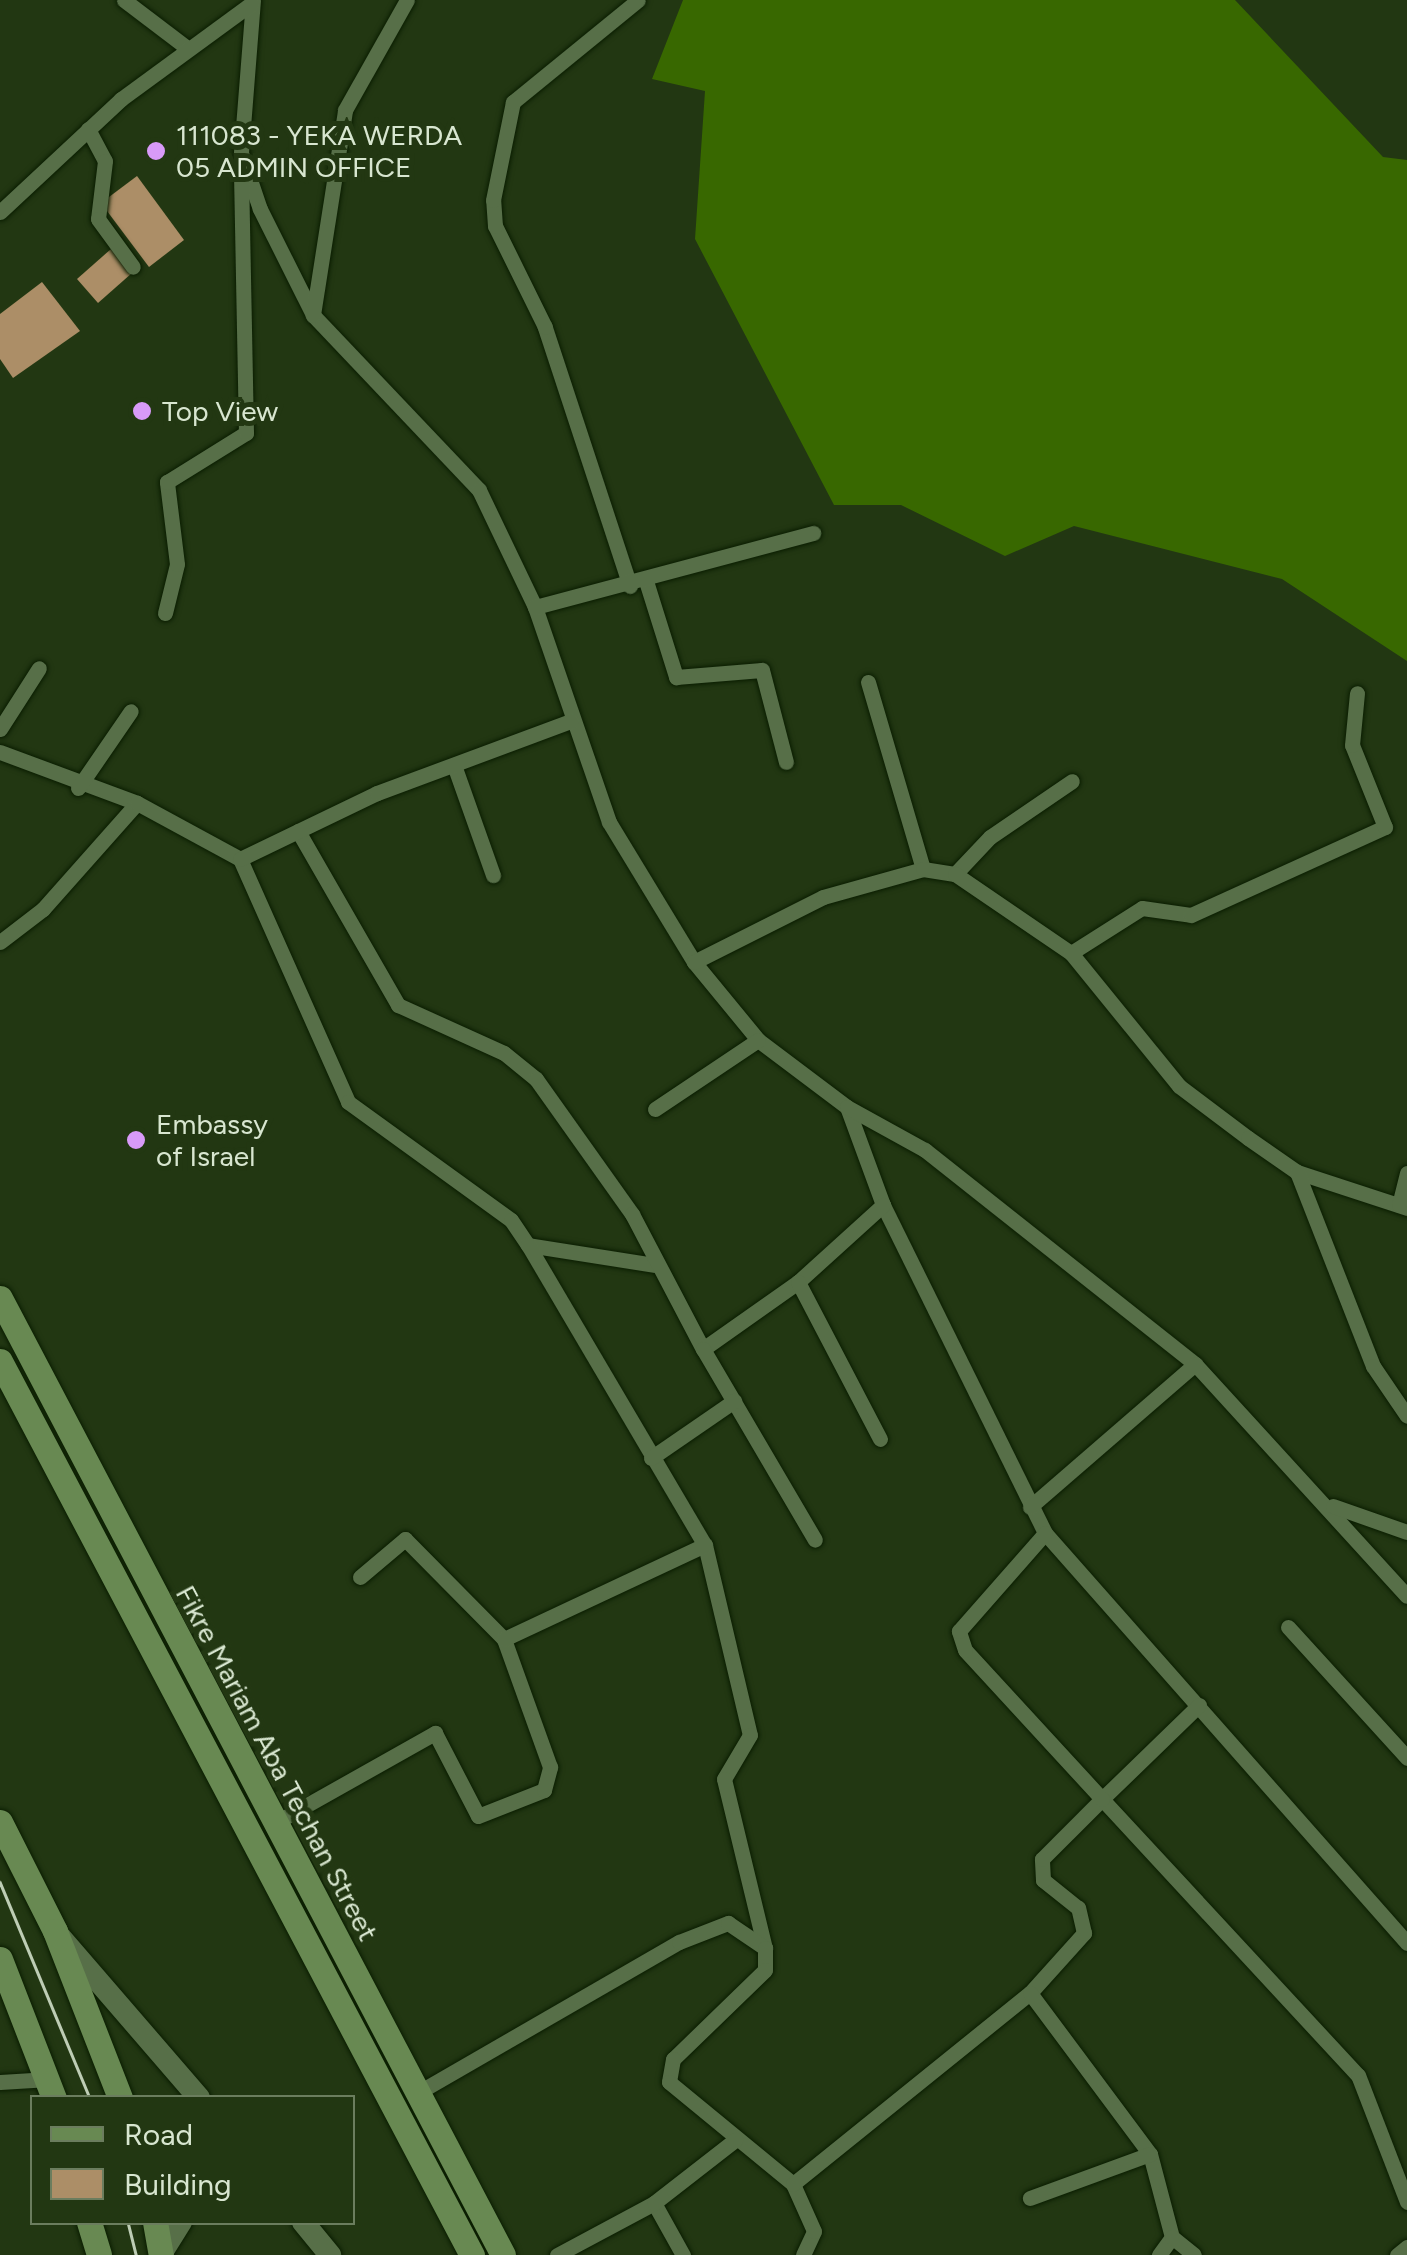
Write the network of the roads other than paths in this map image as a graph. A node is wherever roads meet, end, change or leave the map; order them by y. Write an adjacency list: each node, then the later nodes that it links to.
1 (124, 0): 5 (street)
2 (407, 0): 10 (street)
3 (638, 0): 12 (street)
4 (252, 2): 5 (street); 7 (street)
5 (186, 47): 6 (street)
6 (88, 129): 8 (street); 9 (street)
7 (241, 153): 10 (street); 14 (street)
8 (0, 212)
9 (133, 267)
10 (312, 315): 13 (street)
11 (813, 533): 12 (street)
12 (638, 584): 13 (street); 22 (street)
13 (535, 607): 19 (street)
14 (165, 612)
15 (40, 668): 20 (street)
16 (868, 682): 29 (street)
17 (1356, 693): 33 (street)
18 (131, 710): 25 (street)
19 (571, 721): 23 (street); 34 (street)
20 (0, 728)
21 (0, 752): 25 (street)
22 (786, 762)
23 (454, 766): 27 (street); 30 (street)
24 (1072, 781): 31 (street)
25 (78, 788): 26 (street)
26 (137, 804): 28 (street); 32 (street)
27 (298, 831): 28 (street); 43 (street)
28 (240, 859): 42 (street)
29 (923, 869): 31 (street); 34 (street)
30 (492, 874)
31 (954, 874): 33 (street)
32 (0, 942)
33 (1071, 953): 38 (street)
34 (694, 962): 35 (street)
35 (758, 1040): 36 (street); 37 (street)
36 (847, 1106): 40 (street); 48 (street)
37 (654, 1109)
38 (1297, 1172): 41 (street); 50 (street)
39 (1407, 1173): 41 (street)
40 (883, 1205): 44 (street); 55 (street)
41 (1403, 1206)
42 (528, 1244): 43 (street); 53 (street)
43 (654, 1264): 46 (street)
44 (798, 1282): 46 (street); 51 (street)
45 (0, 1298): 52 (main road, Fikre Mariam Aba Techan Street)
46 (703, 1349): 49 (street)
47 (0, 1361): 54 (main road, Fikre Mariam Aba Techan Street)
48 (1194, 1364): 55 (street); 56 (street)
49 (734, 1401): 53 (street); 59 (street)
50 (1407, 1416)
51 (880, 1438)
52 (79, 1452): 54 (main road); 69 (main road, Fikre Mariam Aba Techan Street)
53 (651, 1458): 60 (street)
54 (55, 1465): 95 (main road, Fikre Mariam Aba Techan Street)
55 (1030, 1506): 58 (street)
56 (1333, 1506): 57 (street); 62 (street)
57 (1407, 1532)
58 (1045, 1533): 65 (street); 67 (street)
59 (815, 1540)
60 (705, 1545): 64 (street); 72 (street)
61 (360, 1576): 64 (street)
62 (1407, 1596)
63 (1288, 1627): 66 (street)
64 (504, 1639): 69 (street)
65 (1199, 1705): 67 (street); 71 (street)
66 (1407, 1758)
67 (1102, 1799): 74 (street); 84 (street)
68 (0, 1822): 70 (main road)
69 (275, 1823): 77 (main road, Fikre Mariam Aba Techan Street)
70 (56, 1932): 78 (main road); 79 (main road)
71 (1406, 1946)
72 (766, 1948): 77 (street); 80 (street)
73 (0, 1959): 76 (main road)
74 (1030, 1993): 81 (street); 82 (street)
75 (0, 2082): 76 (street)
76 (51, 2088)
77 (419, 2092): 96 (main road, Fikre Mariam Aba Techan Street)
78 (119, 2095)
79 (197, 2095)
80 (734, 2140): 82 (street); 85 (street)
81 (1150, 2154): 83 (street); 90 (street)
82 (793, 2184): 99 (street)
83 (1030, 2198)
84 (1407, 2202)
85 (654, 2203): 97 (street); 98 (street)
86 (91, 2225): 92 (main road)
87 (156, 2225): 93 (main road)
88 (179, 2225): 93 (main road)
89 (305, 2225): 94 (main road)
90 (1172, 2237): 100 (street); 101 (street)
91 (1407, 2247): 102 (street)
92 (99, 2255)
93 (161, 2255)
94 (330, 2255)
95 (472, 2255)
96 (503, 2255)
97 (556, 2255)
98 (683, 2255)
99 (804, 2255)
100 (1159, 2255)
101 (1194, 2255)
102 (1397, 2255)

